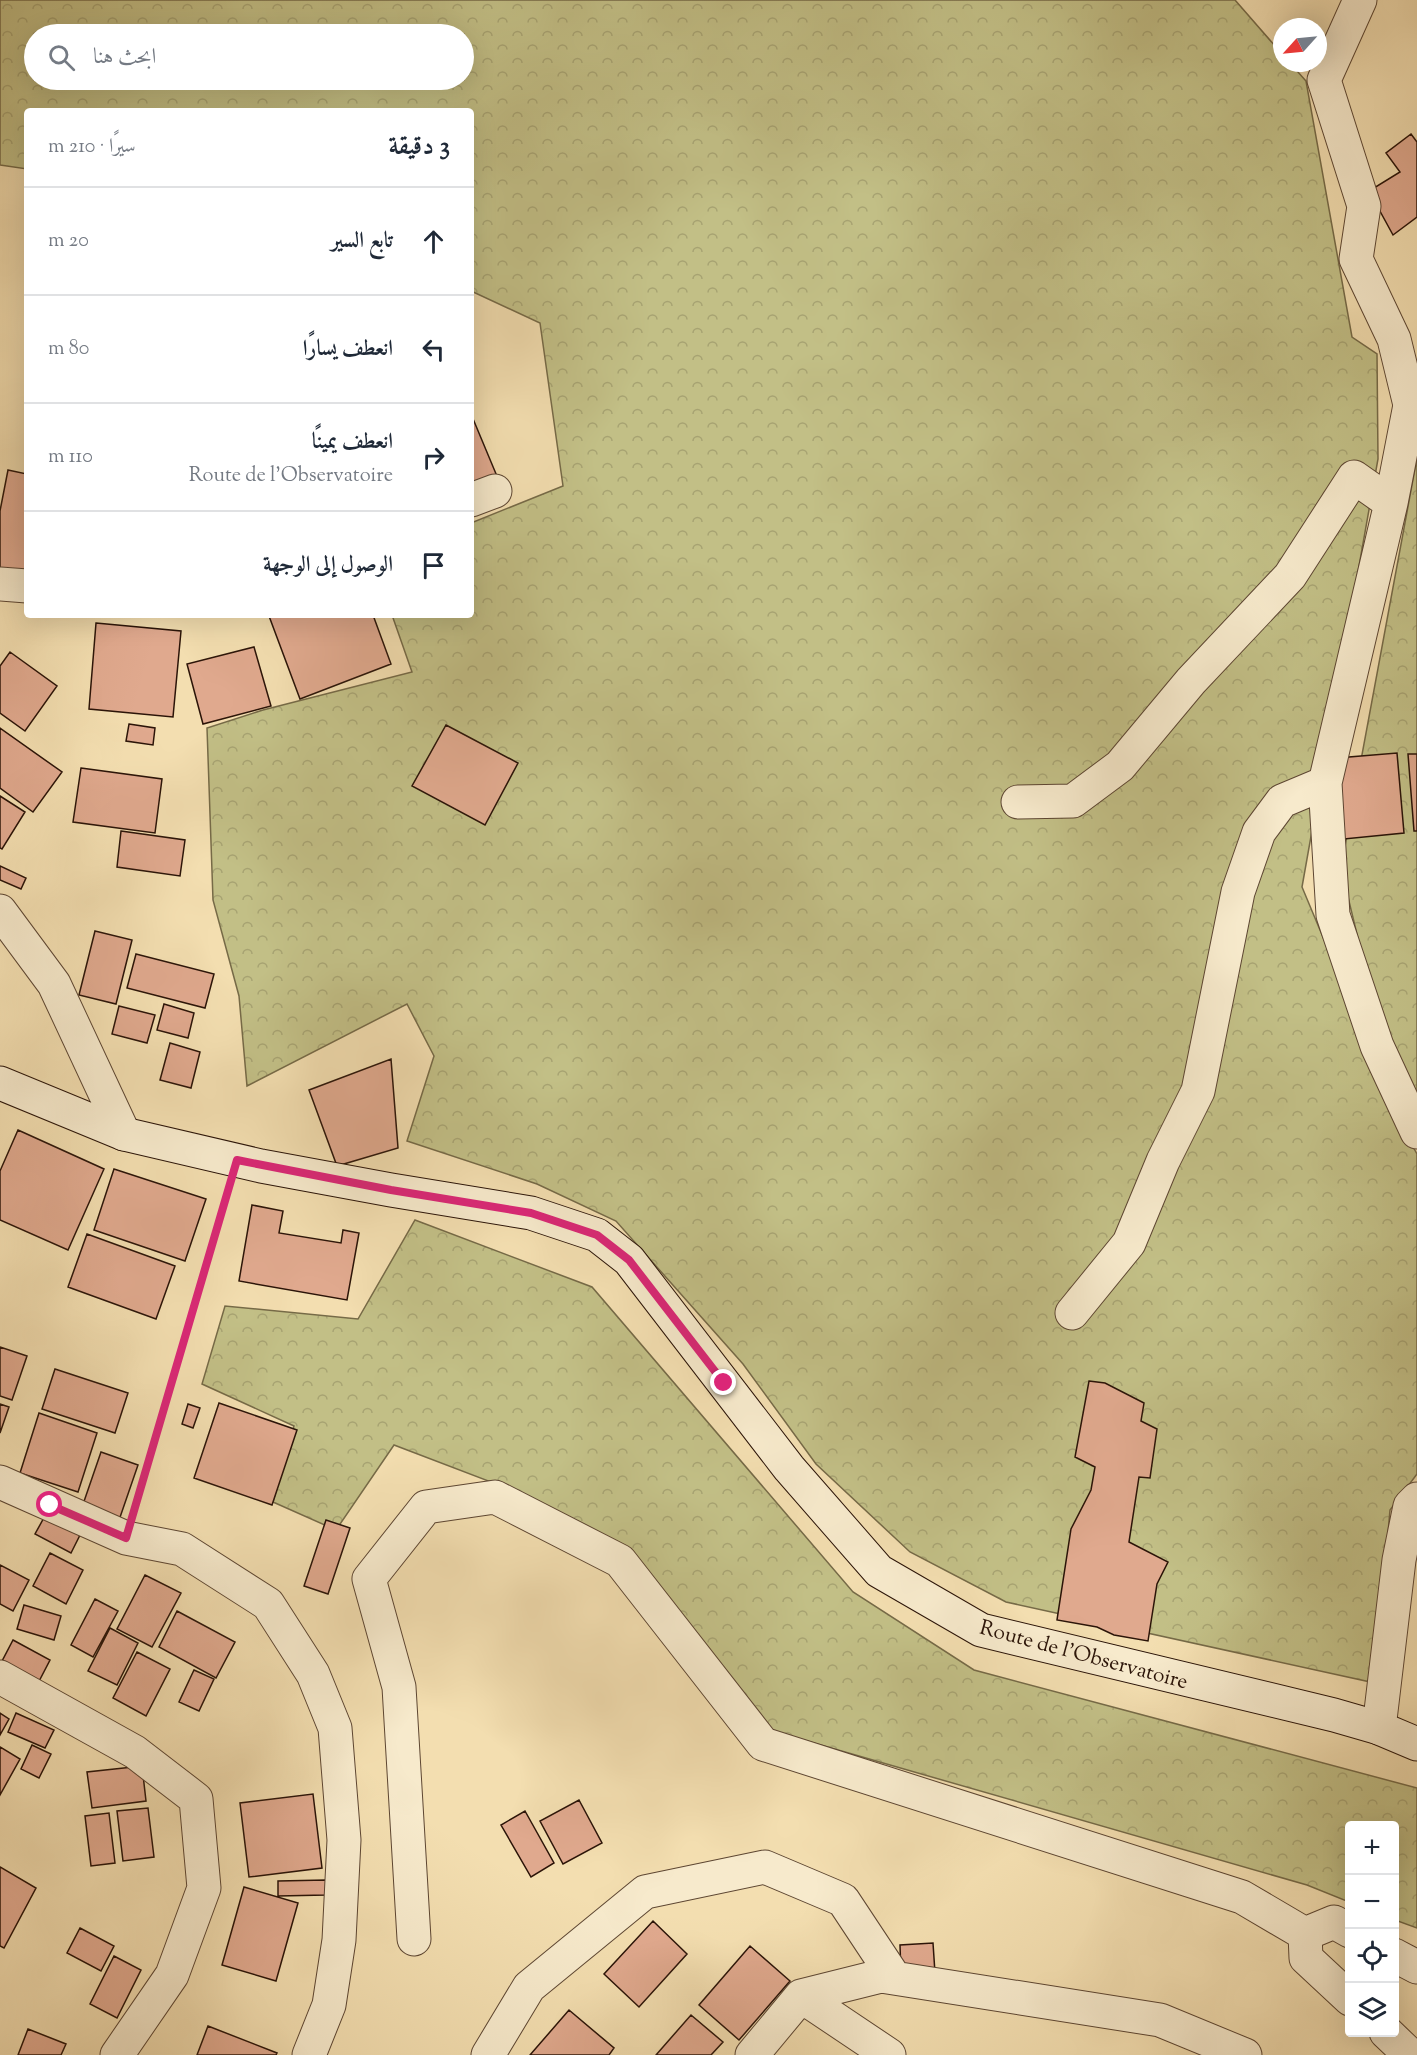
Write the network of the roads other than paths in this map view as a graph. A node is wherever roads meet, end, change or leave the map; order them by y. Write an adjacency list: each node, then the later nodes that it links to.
1 (1360, 0): 2 (street)
2 (1391, 503): 5 (street); 6 (street)
3 (0, 584): 4 (street)
4 (24, 586)
5 (1325, 783): 9 (street); 11 (street)
6 (1018, 802)
7 (0, 911): 10 (street)
8 (0, 1083): 10 (street, Route de l'Observatoire)
9 (1417, 1132)
10 (124, 1134): 15 (street, Route de l'Observatoire)
11 (1072, 1313)
12 (0, 1482): 27 (street)
13 (1417, 1499): 15 (street)
14 (0, 1677): 26 (street)
15 (1380, 1728): 16 (street, Route de l'Observatoire)
16 (1417, 1744)
17 (1347, 1929): 18 (street)
18 (1305, 1934): 19 (street); 23 (street)
19 (414, 1939)
20 (1399, 1957): 21 (street)
21 (1417, 1967)
22 (894, 1977): 24 (street); 28 (street); 31 (street)
23 (1345, 1994)
24 (801, 1996): 29 (street); 30 (street)
25 (1391, 2037): 32 (street)
26 (117, 2055)
27 (309, 2055)
28 (488, 2055)
29 (752, 2055)
30 (889, 2055)
31 (1245, 2055)
32 (1410, 2055)

